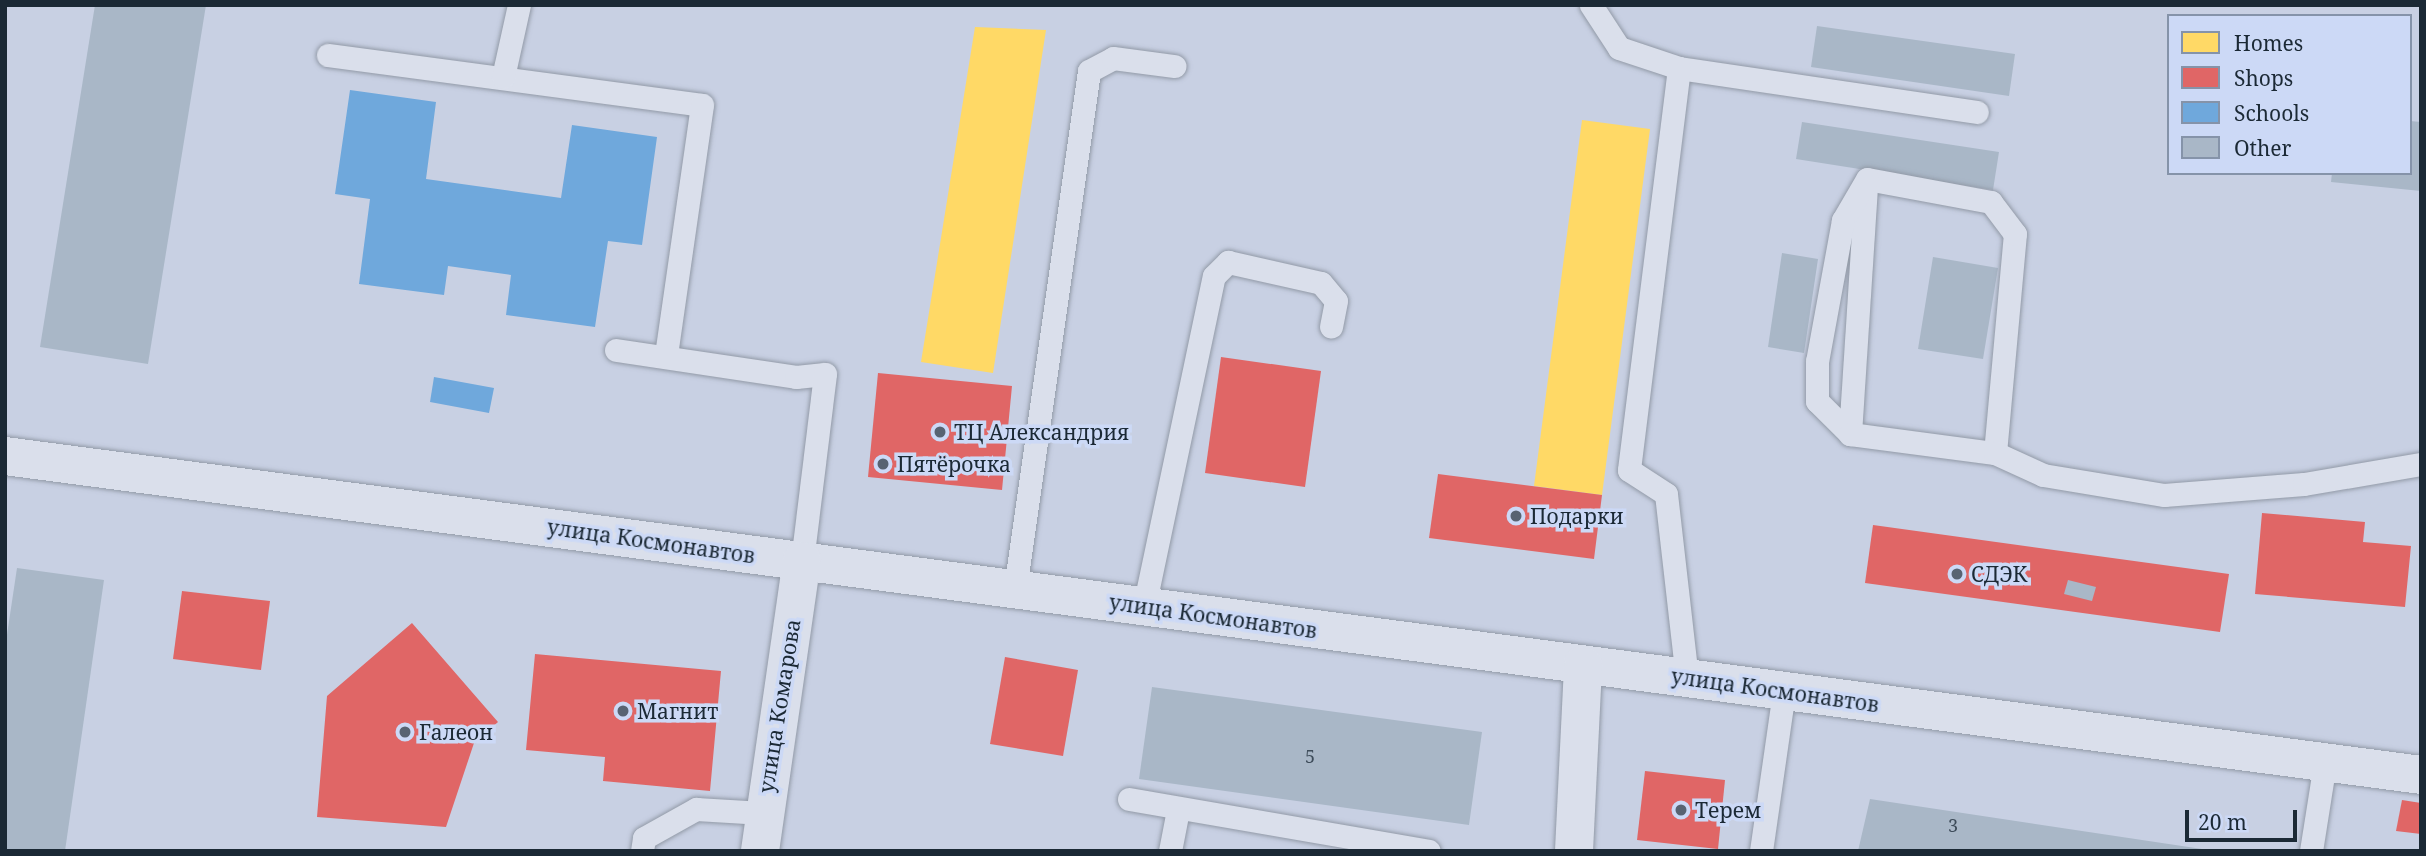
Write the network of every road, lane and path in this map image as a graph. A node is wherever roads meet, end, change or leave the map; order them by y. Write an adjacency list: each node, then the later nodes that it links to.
1 (519, 5): 6 (lane)
2 (1591, 5): 5 (lane)
3 (328, 55): 6 (lane)
4 (1174, 66): 17 (lane)
5 (1679, 68): 7 (lane); 20 (lane)
6 (503, 77): 11 (lane)
7 (1977, 112)
8 (1867, 179): 12 (lane); 12 (lane); 13 (lane)
9 (1331, 327): 18 (lane)
10 (617, 350): 11 (lane)
11 (666, 356): 16 (lane)
12 (1850, 433): 13 (lane)
13 (1995, 453): 15 (lane)
14 (5, 456): 16 (street, улица Космонавтов)
15 (2421, 464)
16 (802, 561): 17 (street, улица Космонавтов); 26 (street, улица Комарова)
17 (1015, 589): 18 (street, улица Космонавтов)
18 (1144, 607): 19 (street, улица Космонавтов)
19 (1583, 665): 20 (street, улица Космонавтов); 31 (street)
20 (1687, 678): 21 (street, улица Космонавтов)
21 (1784, 691): 22 (street, улица Космонавтов); 32 (lane)
22 (2325, 763): 23 (street, улица Космонавтов); 33 (lane)
23 (2421, 775)
24 (1129, 799): 25 (lane)
25 (1178, 810): 29 (lane); 30 (lane)
26 (762, 813): 27 (lane); 28 (street, улица Комарова)
27 (642, 851)
28 (760, 851)
29 (1170, 851)
30 (1429, 851)
31 (1574, 851)
32 (1761, 851)
33 (2312, 851)

